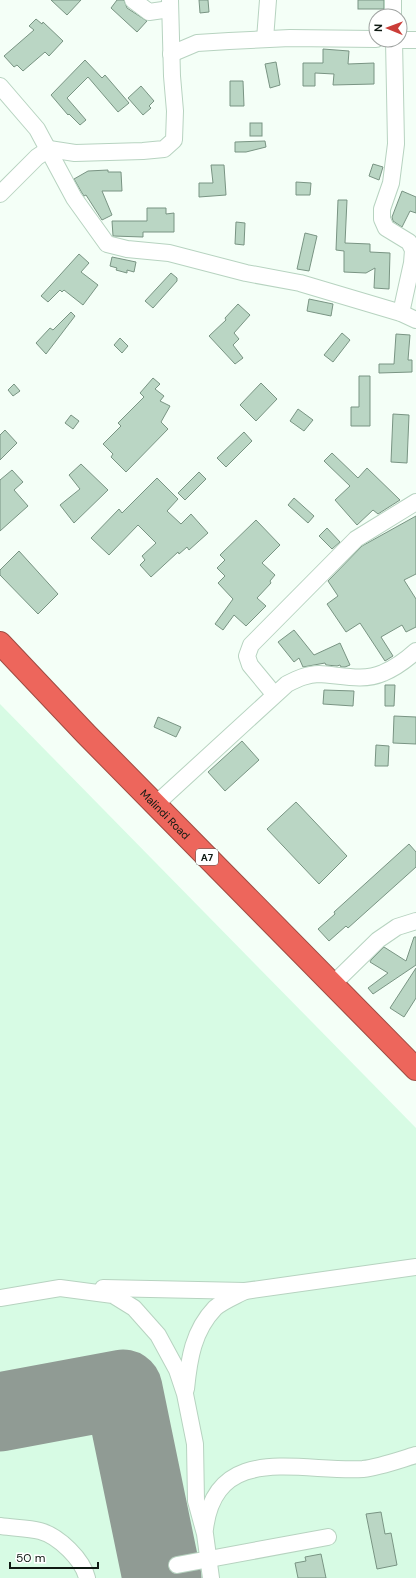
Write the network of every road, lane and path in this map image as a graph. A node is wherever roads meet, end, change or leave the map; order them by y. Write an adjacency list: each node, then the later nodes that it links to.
1 (133, 0): 3 (street)
2 (268, 0): 4 (street)
3 (170, 5): 7 (street)
4 (265, 39): 5 (street); 7 (street)
5 (368, 39)
6 (394, 48): 11 (street)
7 (171, 54): 9 (street)
8 (0, 86): 9 (street)
9 (49, 148): 10 (street); 11 (street)
10 (0, 194)
11 (401, 313): 12 (street)
12 (416, 320)
13 (416, 502): 16 (street)
14 (0, 642): 17 (highway, Malindi Road / A7)
15 (416, 651): 16 (street)
16 (274, 694): 17 (street)
17 (156, 804): 19 (highway, Malindi Road / A7)
18 (416, 921): 19 (street)
19 (332, 985): 20 (highway, Malindi Road / A7)
20 (416, 1069)
21 (416, 1267): 23 (street)
22 (60, 1288): 23 (street); 24 (street); 25 (street)
23 (245, 1291): 25 (street)
24 (0, 1298)
25 (185, 1394): 28 (street)
26 (416, 1455): 28 (street)
27 (0, 1526): 32 (street)
28 (205, 1534): 30 (street)
29 (328, 1537): 30 (street)
30 (208, 1558): 31 (street); 33 (street)
31 (177, 1565)
32 (87, 1578)
33 (211, 1578)

